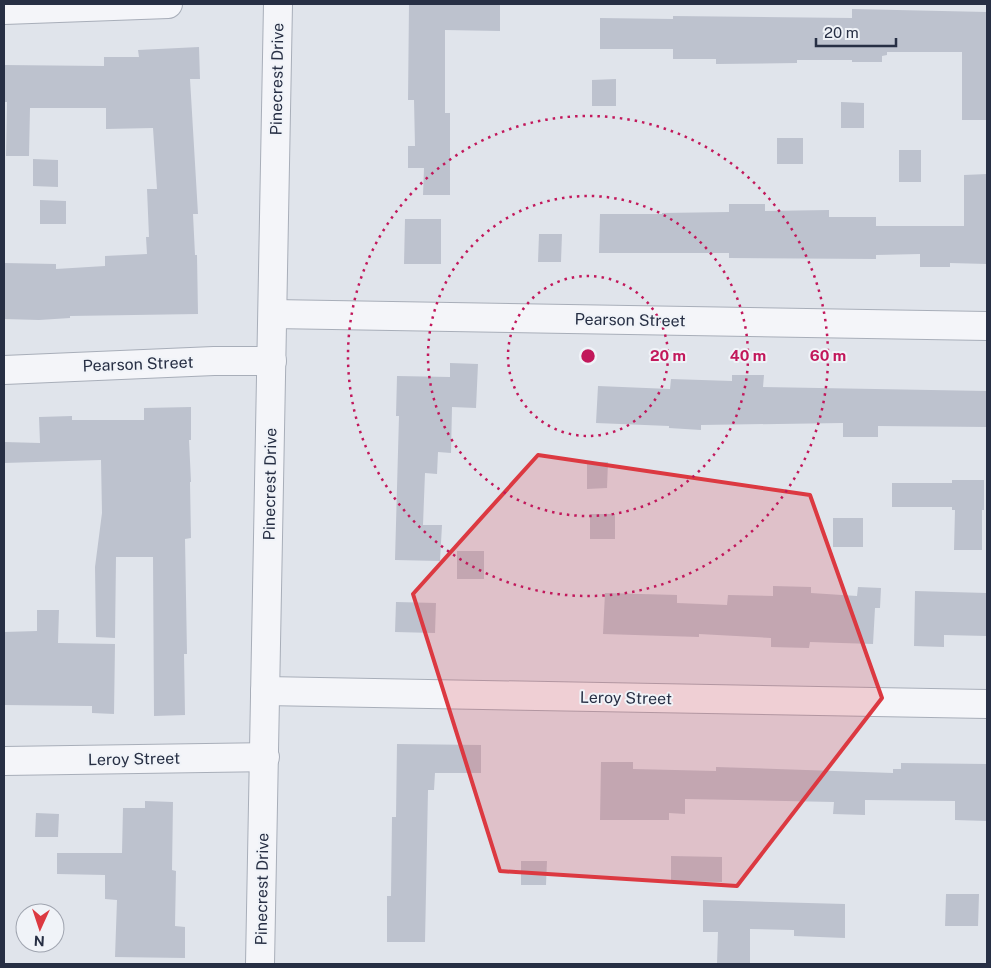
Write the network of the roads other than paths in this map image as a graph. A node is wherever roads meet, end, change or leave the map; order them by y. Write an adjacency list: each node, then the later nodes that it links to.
1 (168, 4): 3 (street)
2 (278, 4): 4 (street, Pinecrest Drive)
3 (4, 10)
4 (273, 314): 5 (street, Pearson Street); 6 (street, Pinecrest Drive)
5 (987, 326)
6 (272, 361): 7 (street, Pearson Street); 8 (street, Pinecrest Drive)
7 (4, 370)
8 (265, 691): 9 (street, Leroy Street); 10 (street, Pinecrest Drive)
9 (987, 704)
10 (265, 758): 11 (street, Leroy Street); 12 (street, Pinecrest Drive)
11 (4, 761)
12 (260, 964)

